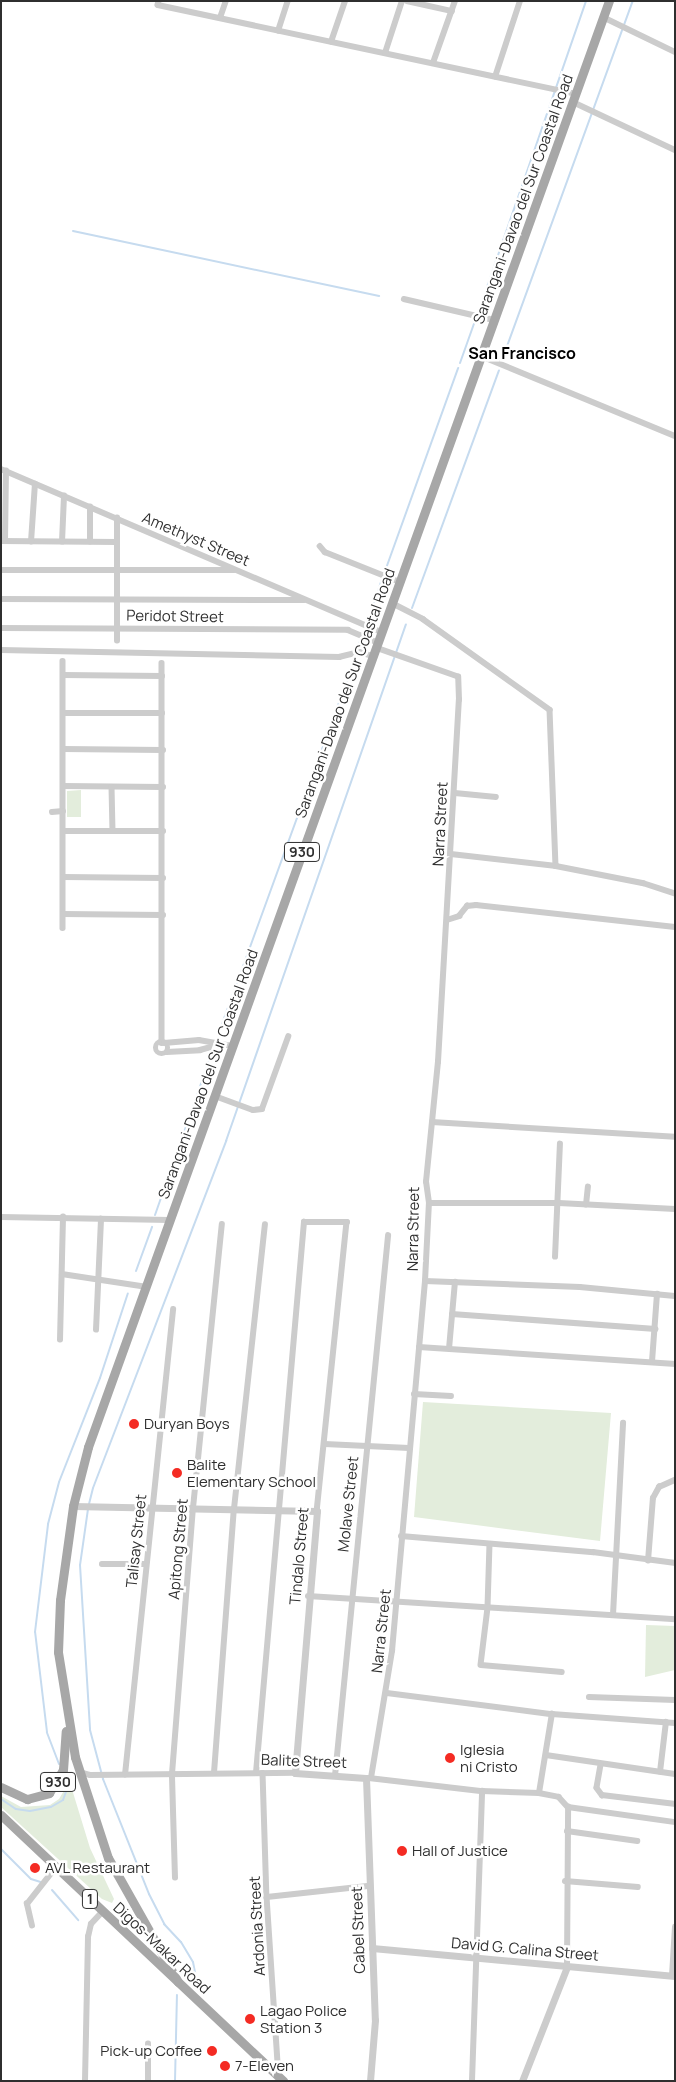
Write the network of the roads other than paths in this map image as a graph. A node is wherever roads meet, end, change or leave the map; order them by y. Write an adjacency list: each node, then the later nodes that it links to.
1 (159, 1): 12 (street)
2 (226, 1): 12 (street)
3 (288, 1): 13 (street)
4 (345, 1): 14 (street)
5 (402, 1): 16 (street)
6 (407, 1): 10 (street)
7 (455, 1): 10 (street)
8 (520, 1): 18 (street)
9 (609, 1): 11 (main road, Sarangani-Davao del Sur Coastal Road / 930)
10 (452, 11): 17 (street)
11 (603, 17): 15 (street); 19 (main road, Sarangani-Davao del Sur Coastal Road / 930)
12 (220, 18): 13 (street)
13 (278, 31): 14 (street)
14 (331, 42): 16 (street)
15 (675, 52)
16 (385, 53): 17 (street)
17 (433, 63): 18 (street)
18 (494, 77): 19 (street)
19 (574, 98): 20 (street); 22 (main road, Sarangani-Davao del Sur Coastal Road / 930)
20 (675, 150)
21 (404, 299): 22 (street)
22 (494, 320): 23 (main road, Sarangani-Davao del Sur Coastal Road / 930)
23 (481, 356): 24 (street); 39 (main road, Sarangani-Davao del Sur Coastal Road / 930)
24 (675, 436)
25 (4, 470): 26 (street, Amethyst Street); 30 (street)
26 (35, 484): 27 (street, Amethyst Street); 31 (street)
27 (64, 496): 28 (street, Amethyst Street); 32 (street)
28 (90, 507): 29 (street, Amethyst Street); 33 (street)
29 (117, 518): 34 (street); 37 (street, Amethyst Street)
30 (3, 542): 31 (street)
31 (31, 542): 32 (street)
32 (62, 542): 33 (street)
33 (90, 542): 34 (street)
34 (117, 542): 38 (street)
35 (320, 546): 39 (street)
36 (1, 570): 38 (street)
37 (236, 570): 38 (street); 42 (street, Amethyst Street)
38 (117, 571): 41 (street)
39 (400, 582): 43 (main road, Sarangani-Davao del Sur Coastal Road / 930)
40 (1, 599): 41 (street)
41 (117, 599): 42 (street); 46 (street)
42 (306, 600): 44 (street, Amethyst Street)
43 (392, 603): 48 (main road, Sarangani-Davao del Sur Coastal Road / 930); 71 (street)
44 (352, 620): 47 (street); 48 (street, Amethyst Street)
45 (1, 628): 46 (street, Peridot Street)
46 (117, 628): 47 (street, Peridot Street); 49 (street)
47 (348, 630): 50 (street)
48 (382, 632): 50 (main road, Sarangani-Davao del Sur Coastal Road / 930)
49 (117, 641)
50 (376, 649): 51 (street); 63 (street, Narra Street); 83 (main road, Sarangani-Davao del Sur Coastal Road / 930)
51 (1, 650)
52 (63, 661): 54 (street)
53 (162, 663): 55 (street)
54 (63, 675): 55 (street); 56 (street)
55 (162, 676): 57 (street)
56 (63, 713): 57 (street); 58 (street)
57 (162, 713): 59 (street)
58 (63, 749): 59 (street); 60 (street)
59 (163, 750): 62 (street)
60 (63, 786): 61 (street); 65 (street)
61 (112, 787): 62 (street); 68 (street)
62 (163, 787): 69 (street)
63 (455, 793): 64 (street); 70 (street, Narra Street)
64 (496, 797)
65 (63, 811): 66 (street); 67 (street)
66 (52, 812)
67 (63, 831): 68 (street); 72 (street)
68 (113, 831): 69 (street)
69 (163, 832): 73 (street)
70 (451, 854): 71 (street); 77 (street, Narra Street)
71 (556, 866): 74 (street)
72 (63, 877): 73 (street); 75 (street)
73 (163, 878): 76 (street)
74 (674, 893)
75 (63, 914): 76 (street); 79 (street)
76 (163, 915): 81 (street)
77 (447, 920): 78 (street); 86 (street, Narra Street)
78 (675, 927)
79 (63, 928)
80 (288, 1037): 85 (street)
81 (163, 1043): 82 (street); 84 (street); 84 (street)
82 (220, 1045): 83 (street); 84 (street)
83 (233, 1046): 85 (main road, Sarangani-Davao del Sur Coastal Road / 930)
84 (164, 1055)
85 (215, 1096): 97 (main road, Sarangani-Davao del Sur Coastal Road / 930)
86 (432, 1122): 87 (street); 90 (street, Narra Street)
87 (675, 1137)
88 (560, 1144): 91 (street)
89 (588, 1187): 92 (street)
90 (429, 1203): 91 (street); 104 (street, Narra Street)
91 (559, 1203): 92 (street); 101 (street)
92 (586, 1205): 93 (street)
93 (675, 1209)
94 (1, 1217): 95 (street)
95 (63, 1217): 96 (street); 102 (street)
96 (101, 1219): 97 (street); 103 (street)
97 (170, 1220): 106 (main road, Sarangani-Davao del Sur Coastal Road / 930)
98 (222, 1224): 127 (street, Apitong Street)
99 (265, 1225): 128 (street)
100 (388, 1236): 122 (street, Molave Street)
101 (555, 1257)
102 (62, 1274): 103 (street); 113 (street)
103 (96, 1278): 106 (street); 112 (street)
104 (425, 1281): 105 (street); 114 (street, Narra Street)
105 (455, 1282): 107 (street); 110 (street)
106 (147, 1287): 125 (main road, Sarangani-Davao del Sur Coastal Road / 930)
107 (658, 1294): 108 (street); 111 (street)
108 (675, 1296)
109 (173, 1309): 126 (street, Talisay Street)
110 (452, 1314): 111 (street); 115 (street)
111 (655, 1329): 116 (street)
112 (96, 1330)
113 (60, 1340)
114 (419, 1347): 115 (street); 118 (street, Narra Street)
115 (449, 1349): 116 (street)
116 (652, 1362): 117 (street)
117 (675, 1364)
118 (414, 1394): 119 (street); 123 (street, Narra Street)
119 (451, 1396)
120 (622, 1422): 133 (street)
121 (325, 1444): 122 (street); 129 (street, Tindalo Street); 130 (street, Tindalo Street)
122 (366, 1446): 123 (street); 139 (street, Molave Street)
123 (409, 1448): 131 (street, Narra Street)
124 (675, 1480): 134 (street)
125 (73, 1506): 126 (street); 149 (main road, Sarangani-Davao del Sur Coastal Road / 930)
126 (152, 1507): 127 (street); 137 (street, Talisay Street)
127 (193, 1508): 128 (street); 159 (street, Apitong Street)
128 (234, 1509): 129 (street); 156 (street)
129 (279, 1510): 130 (street); 157 (street)
130 (316, 1511): 138 (street, Tindalo Street)
131 (401, 1536): 132 (street); 140 (street, Narra Street)
132 (490, 1544): 133 (street); 141 (street)
133 (616, 1558): 134 (street); 142 (street)
134 (648, 1561): 135 (street)
135 (675, 1563)
136 (102, 1564): 137 (street)
137 (146, 1564): 162 (street, Talisay Street)
138 (308, 1596): 139 (street); 158 (street, Tindalo Street)
139 (351, 1598): 140 (street); 163 (street, Molave Street)
140 (397, 1601): 141 (street); 145 (street, Narra Street)
141 (488, 1608): 142 (street); 144 (street)
142 (613, 1615): 143 (street)
143 (675, 1620)
144 (562, 1672)
145 (387, 1694): 148 (street); 164 (street, Narra Street)
146 (589, 1697): 147 (street)
147 (675, 1700)
148 (552, 1714): 150 (street); 152 (street)
149 (67, 1716): 154 (main road, Sarangani-Davao del Sur Coastal Road / 930); 165 (main road, Sarangani-Davao del Sur Coastal Road / 930)
150 (666, 1722): 151 (street); 155 (street)
151 (675, 1723)
152 (546, 1755): 153 (street); 167 (street)
153 (601, 1765): 155 (street); 168 (street)
154 (79, 1772): 162 (street, Balite Street); 188 (main road, Sarangani-Davao del Sur Coastal Road / 930)
155 (660, 1772): 161 (street)
156 (214, 1773): 157 (street, Balite Street); 159 (street, Balite Street)
157 (256, 1773): 160 (street, Balite Street)
158 (295, 1773): 160 (street, Balite Street); 163 (street, Balite Street)
159 (172, 1774): 162 (street, Balite Street); 175 (street, Apitong Street)
160 (263, 1774): 179 (street, Ardonia Street)
161 (675, 1774)
162 (125, 1775)
163 (335, 1776): 164 (street, Balite Street)
164 (369, 1778): 166 (street, Balite Street); 177 (street, Cabel Street)
165 (1, 1787)
166 (482, 1790): 167 (street, Balite Street); 185 (street)
167 (540, 1793): 169 (street, Balite Street)
168 (675, 1804)
169 (568, 1807): 171 (street); 172 (street)
170 (1, 1815): 174 (main road, Digos-Makar Road / 1)
171 (675, 1822)
172 (567, 1831): 173 (street); 176 (street)
173 (637, 1841)
174 (56, 1867): 180 (main road, Digos-Makar Road / 1); 181 (street)
175 (175, 1878)
176 (565, 1881): 178 (street); 186 (street)
177 (370, 1886): 179 (street); 184 (street, Cabel Street)
178 (638, 1888)
179 (267, 1898): 190 (street, Ardonia Street)
180 (103, 1911): 188 (main road, Digos-Makar Road / 1); 191 (street)
181 (32, 1926)
182 (675, 1927): 183 (street)
183 (674, 1942): 187 (street)
184 (372, 1948): 185 (street, David G. Calina Street); 193 (street, Cabel Street)
185 (478, 1959): 186 (street, David G. Calina Street); 194 (street)
186 (567, 1967): 187 (street, David G. Calina Street); 195 (street)
187 (673, 1976)
188 (178, 1982): 190 (main road, Digos-Makar Road / 1)
189 (148, 2044): 192 (street)
190 (281, 2079)
191 (85, 2081)
192 (148, 2081)
193 (370, 2081)
194 (472, 2081)
195 (522, 2081)

